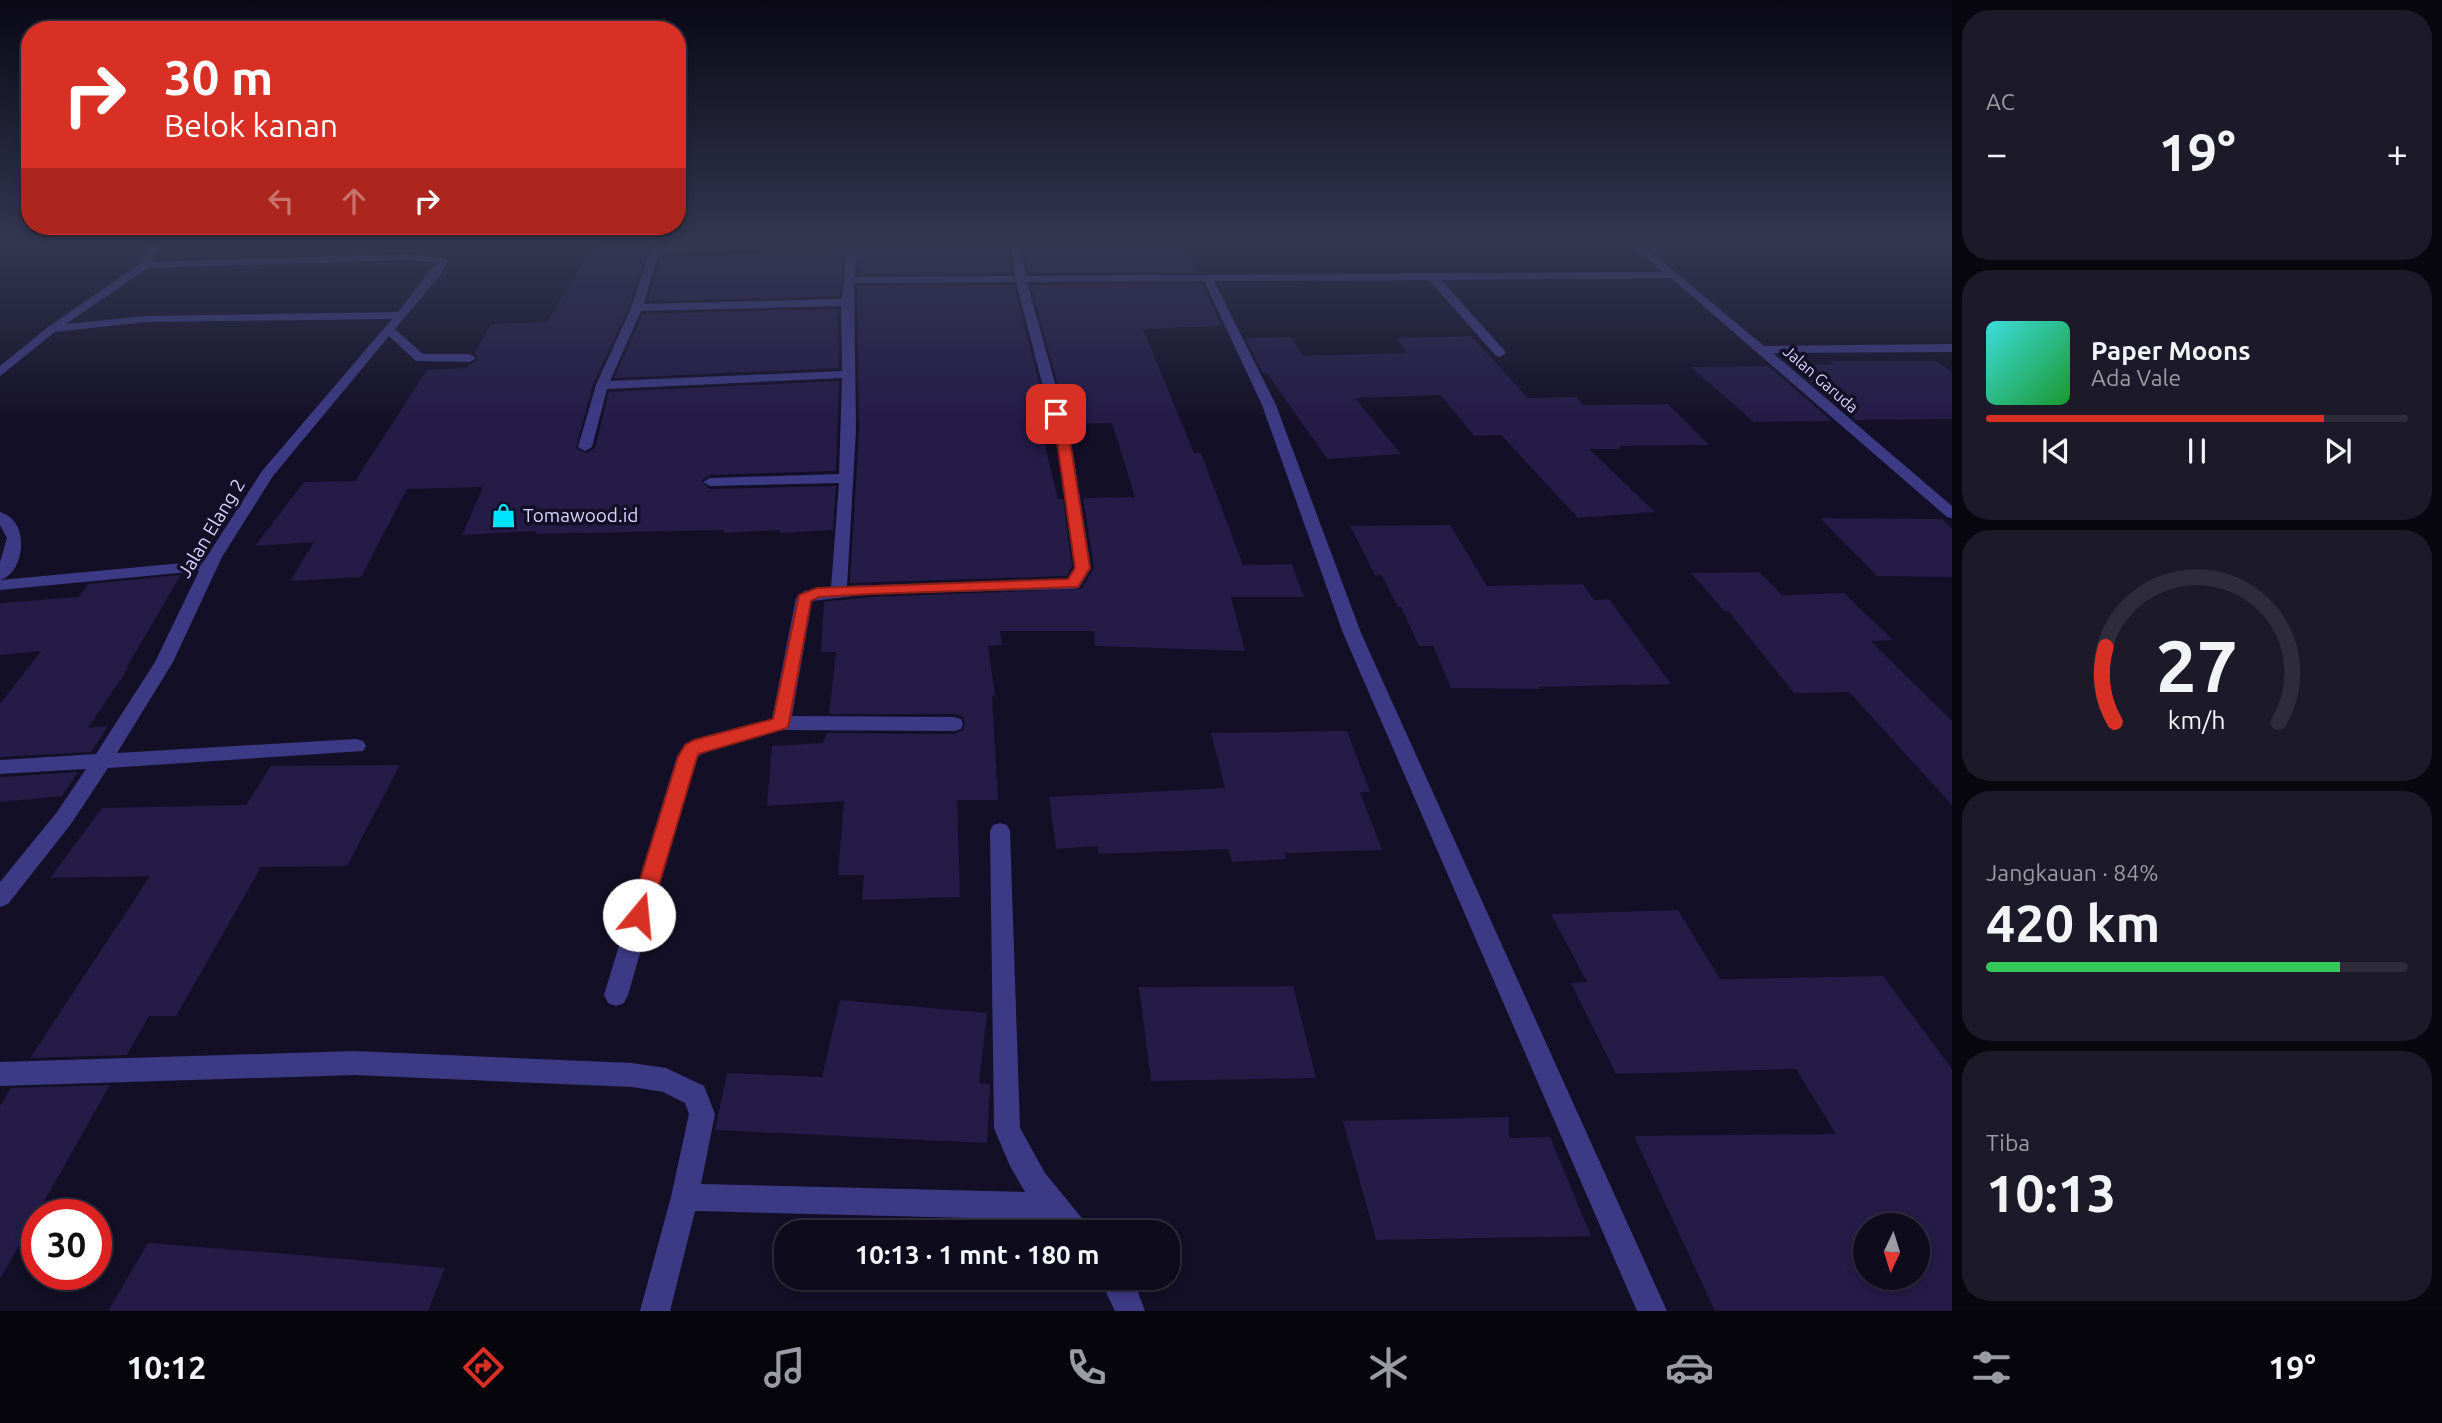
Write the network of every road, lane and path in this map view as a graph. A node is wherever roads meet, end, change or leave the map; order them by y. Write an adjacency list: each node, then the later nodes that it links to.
1 (87, 305): 11 (street)
2 (410, 305): 10 (street, Jalan Elang 2)
3 (736, 305): 9 (street)
4 (847, 305): 18 (street)
5 (1028, 305): 28 (street)
6 (1221, 305): 44 (street)
7 (1458, 305): 15 (street)
8 (1709, 305): 14 (street, Jalan Garuda)
9 (637, 308): 19 (street)
10 (403, 314): 11 (street); 12 (street, Jalan Elang 2)
11 (52, 329): 17 (street)
12 (390, 331): 16 (street); 25 (street, Jalan Elang 2)
13 (1952, 348): 14 (street)
14 (1761, 350): 23 (street, Jalan Garuda)
15 (1500, 353)
16 (470, 358)
17 (0, 372)
18 (848, 374): 19 (street); 21 (street)
19 (602, 385): 20 (street)
20 (585, 447)
21 (846, 478): 22 (street); 28 (street)
22 (710, 482)
23 (1952, 514)
24 (0, 517): 26 (street)
25 (210, 565): 27 (street); 32 (street, Jalan Elang 2)
26 (0, 575)
27 (0, 584)
28 (839, 591): 29 (street)
29 (781, 723): 30 (street); 36 (street)
30 (954, 724)
31 (356, 746): 32 (street)
32 (102, 760): 33 (street); 35 (street, Jalan Elang 2)
33 (0, 766)
34 (1000, 831): 39 (street)
35 (0, 898)
36 (616, 995)
37 (0, 1074): 38 (street)
38 (685, 1197): 39 (street); 42 (street)
39 (1052, 1206): 40 (street)
40 (1064, 1220)
41 (1121, 1290): 43 (street)
42 (655, 1311)
43 (1130, 1311)
44 (1652, 1311)

